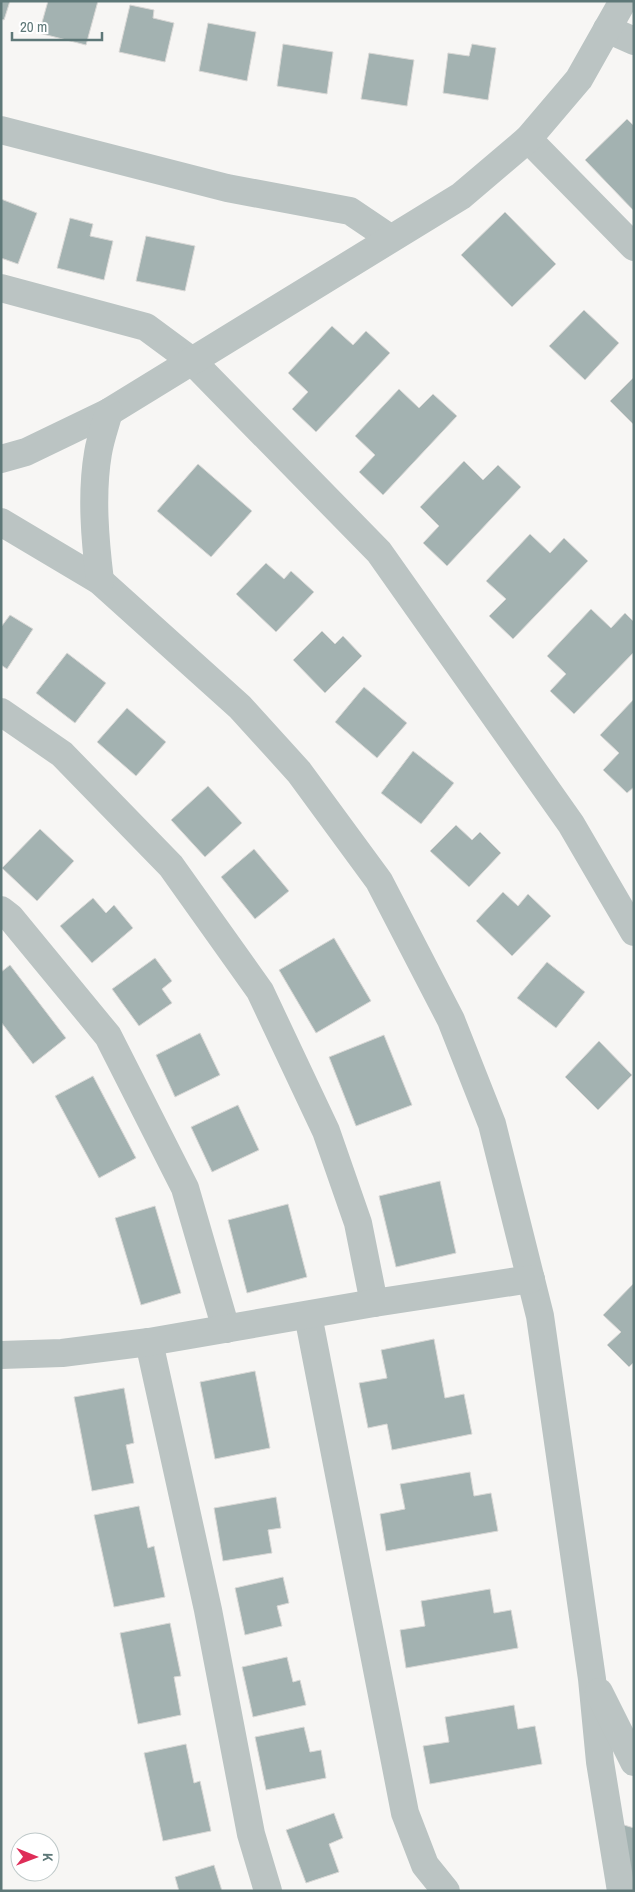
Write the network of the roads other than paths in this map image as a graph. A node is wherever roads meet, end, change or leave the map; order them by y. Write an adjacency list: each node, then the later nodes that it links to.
1 (623, 1): 2 (street)
2 (607, 29): 3 (street); 5 (street)
3 (634, 41)
4 (1, 130): 6 (street)
5 (528, 139): 6 (street); 7 (street)
6 (390, 238): 9 (street)
7 (634, 247)
8 (1, 288): 9 (street)
9 (192, 360): 10 (street); 16 (street)
10 (109, 412): 11 (street); 13 (street)
11 (1, 459)
12 (1, 522): 13 (street)
13 (100, 581): 17 (street)
14 (1, 712): 18 (street)
15 (1, 910): 20 (street)
16 (634, 932)
17 (531, 1278): 18 (street); 23 (street)
18 (374, 1303): 19 (street)
19 (308, 1315): 20 (street); 27 (street)
20 (226, 1329): 21 (street)
21 (149, 1342): 22 (street); 26 (street)
22 (1, 1354)
23 (592, 1679): 24 (street); 25 (street)
24 (634, 1761): 25 (street)
25 (600, 1762): 28 (street)
26 (268, 1891)
27 (446, 1891)
28 (621, 1891)

